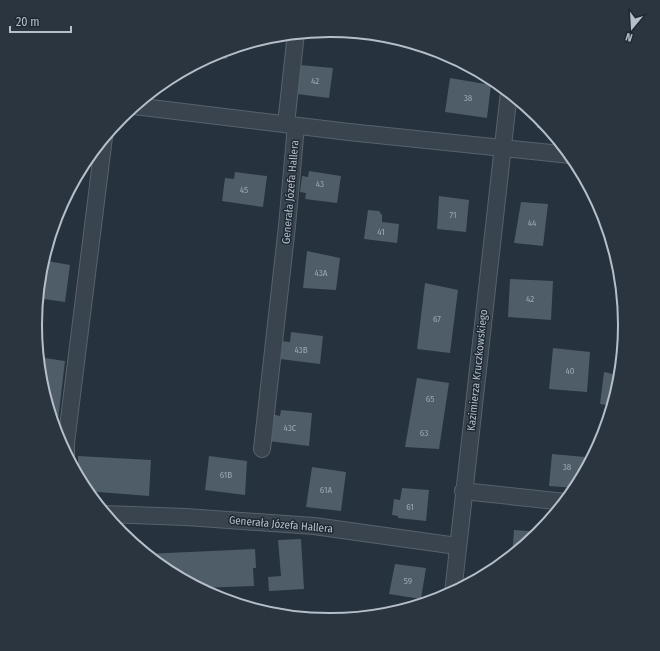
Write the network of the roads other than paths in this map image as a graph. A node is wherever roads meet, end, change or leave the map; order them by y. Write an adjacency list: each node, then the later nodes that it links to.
1 (296, 39): 4 (street, Generała Józefa Hallera)
2 (508, 99): 5 (street, Kazimierza Kruczkowskiego)
3 (142, 107): 4 (street, Generała Józefa Hallera)
4 (291, 125): 5 (street, Generała Józefa Hallera); 9 (street, Generała Józefa Hallera)
5 (502, 147): 7 (street, Generała Józefa Hallera); 10 (street, Kazimierza Kruczkowskiego)
6 (103, 148): 8 (street)
7 (562, 154)
8 (66, 443)
9 (262, 449)
10 (463, 491): 11 (street); 13 (street, Kazimierza Kruczkowskiego)
11 (559, 501)
12 (112, 514): 13 (street, Generała Józefa Hallera)
13 (457, 546): 14 (street, Kazimierza Kruczkowskiego)
14 (454, 586)

